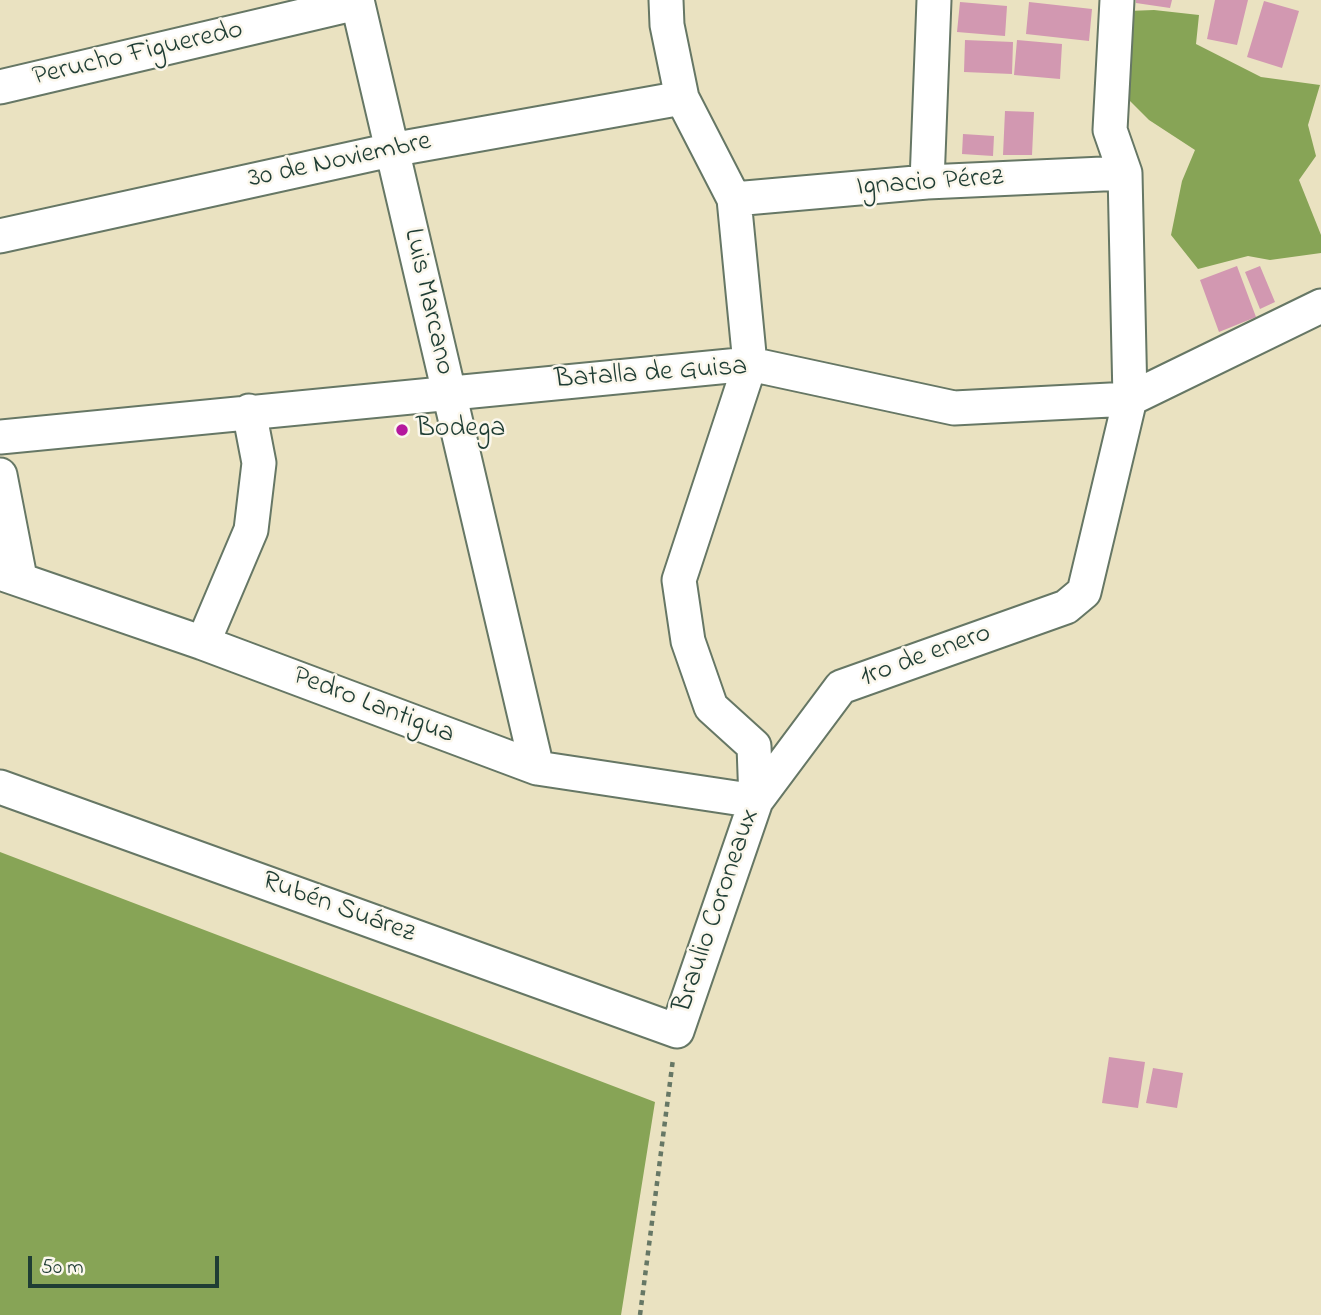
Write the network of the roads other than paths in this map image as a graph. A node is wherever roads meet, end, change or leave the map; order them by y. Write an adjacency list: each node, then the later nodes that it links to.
1 (666, 0): 6 (street, Braulio Coroneaux)
2 (934, 0): 9 (street)
3 (1117, 0): 8 (street)
4 (357, 1): 5 (street, Perucho Figueredo); 7 (street, Luis Marcano)
5 (0, 87)
6 (682, 98): 7 (street, 30 de Noviembre); 10 (street, Braulio Coroneaux)
7 (391, 150): 11 (street, 30 de Noviembre); 14 (street, Luis Marcano)
8 (1125, 173): 9 (street, Ignacio Pérez); 15 (street)
9 (928, 182): 10 (street, Ignacio Pérez)
10 (734, 199): 13 (street, Braulio Coroneaux)
11 (0, 236)
12 (1321, 306): 15 (street, Batalla de Guisa)
13 (750, 364): 14 (street, Batalla de Guisa); 15 (street, Batalla de Guisa); 23 (street, Braulio Coroneaux)
14 (448, 392): 16 (street, Batalla de Guisa); 21 (street, Luis Marcano)
15 (1130, 399): 23 (street, 1ro de enero)
16 (249, 411): 17 (street, Batalla de Guisa); 20 (street)
17 (0, 438)
18 (0, 475): 19 (street)
19 (10, 575): 20 (street, Pedro Lantigua)
20 (203, 643): 21 (street, Pedro Lantigua)
21 (537, 768): 23 (street, Pedro Lantigua)
22 (0, 787): 24 (street, Rubén Suárez)
23 (757, 801): 24 (street, Braulio Coroneaux)
24 (677, 1031)

